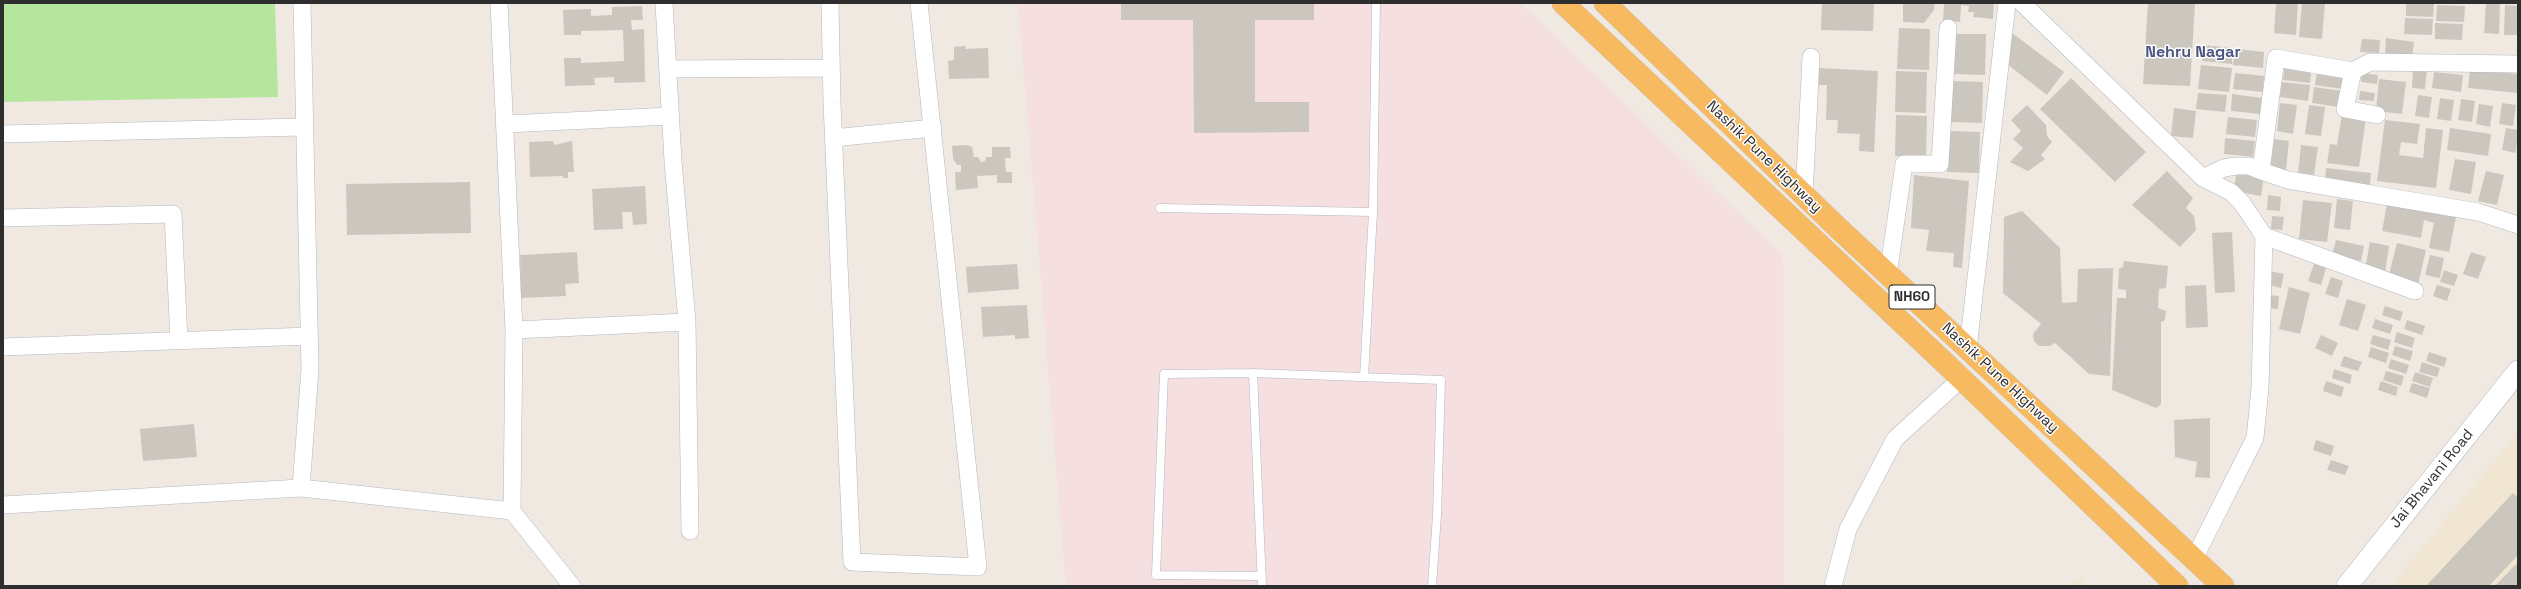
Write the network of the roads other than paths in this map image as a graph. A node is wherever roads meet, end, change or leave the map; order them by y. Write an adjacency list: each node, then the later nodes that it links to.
1 (302, 3): 20 (street)
2 (499, 3): 19 (street)
3 (664, 3): 15 (street)
4 (830, 3): 14 (street)
5 (919, 3): 21 (street)
6 (1376, 3): 28 (lane)
7 (1563, 3): 43 (highway, Nashik Pune Highway / NH60)
8 (1605, 3): 26 (highway, Nashik Pune Highway / NH60)
9 (2007, 3): 39 (street)
10 (2022, 3): 25 (street)
11 (1948, 28): 32 (street)
12 (1811, 57): 26 (street)
13 (2516, 64): 16 (street)
14 (831, 68): 15 (street); 23 (street)
15 (668, 69): 18 (street)
16 (2353, 71): 17 (street); 24 (street)
17 (2377, 115)
18 (671, 116): 19 (street); 34 (street)
19 (506, 124): 35 (street)
20 (303, 127): 22 (street); 36 (street)
21 (932, 128): 23 (street); 23 (street)
22 (3, 134)
23 (833, 138)
24 (2261, 171): 25 (street); 30 (street)
25 (2203, 178): 31 (street)
26 (1804, 196): 32 (highway, Nashik Pune Highway / NH60)
27 (1160, 208): 28 (lane)
28 (1373, 212): 42 (lane)
29 (3, 218): 37 (street)
30 (2518, 225)
31 (2264, 236): 33 (street); 48 (street)
32 (1888, 275): 39 (highway, Nashik Pune Highway / NH60)
33 (2415, 291)
34 (687, 322): 35 (street); 47 (street)
35 (514, 330): 46 (street)
36 (309, 336): 37 (street); 44 (street)
37 (179, 341): 38 (street)
38 (3, 347)
39 (1968, 350): 48 (highway, Nashik Pune Highway / NH60)
40 (2518, 371): 56 (street, Jai Bhavani Road)
41 (1253, 372): 42 (lane); 49 (lane); 49 (lane)
42 (1364, 377): 52 (lane)
43 (1961, 379): 53 (street); 54 (highway, Nashik Pune Highway / NH60)
44 (301, 488): 45 (street); 46 (street)
45 (3, 505)
46 (512, 511): 50 (street)
47 (690, 531)
48 (2194, 559): 55 (highway, Nashik Pune Highway / NH60)
49 (1262, 576): 51 (lane)
50 (572, 586)
51 (1262, 586)
52 (1432, 586)
53 (1833, 586)
54 (2177, 586)
55 (2223, 586)
56 (2347, 586)

